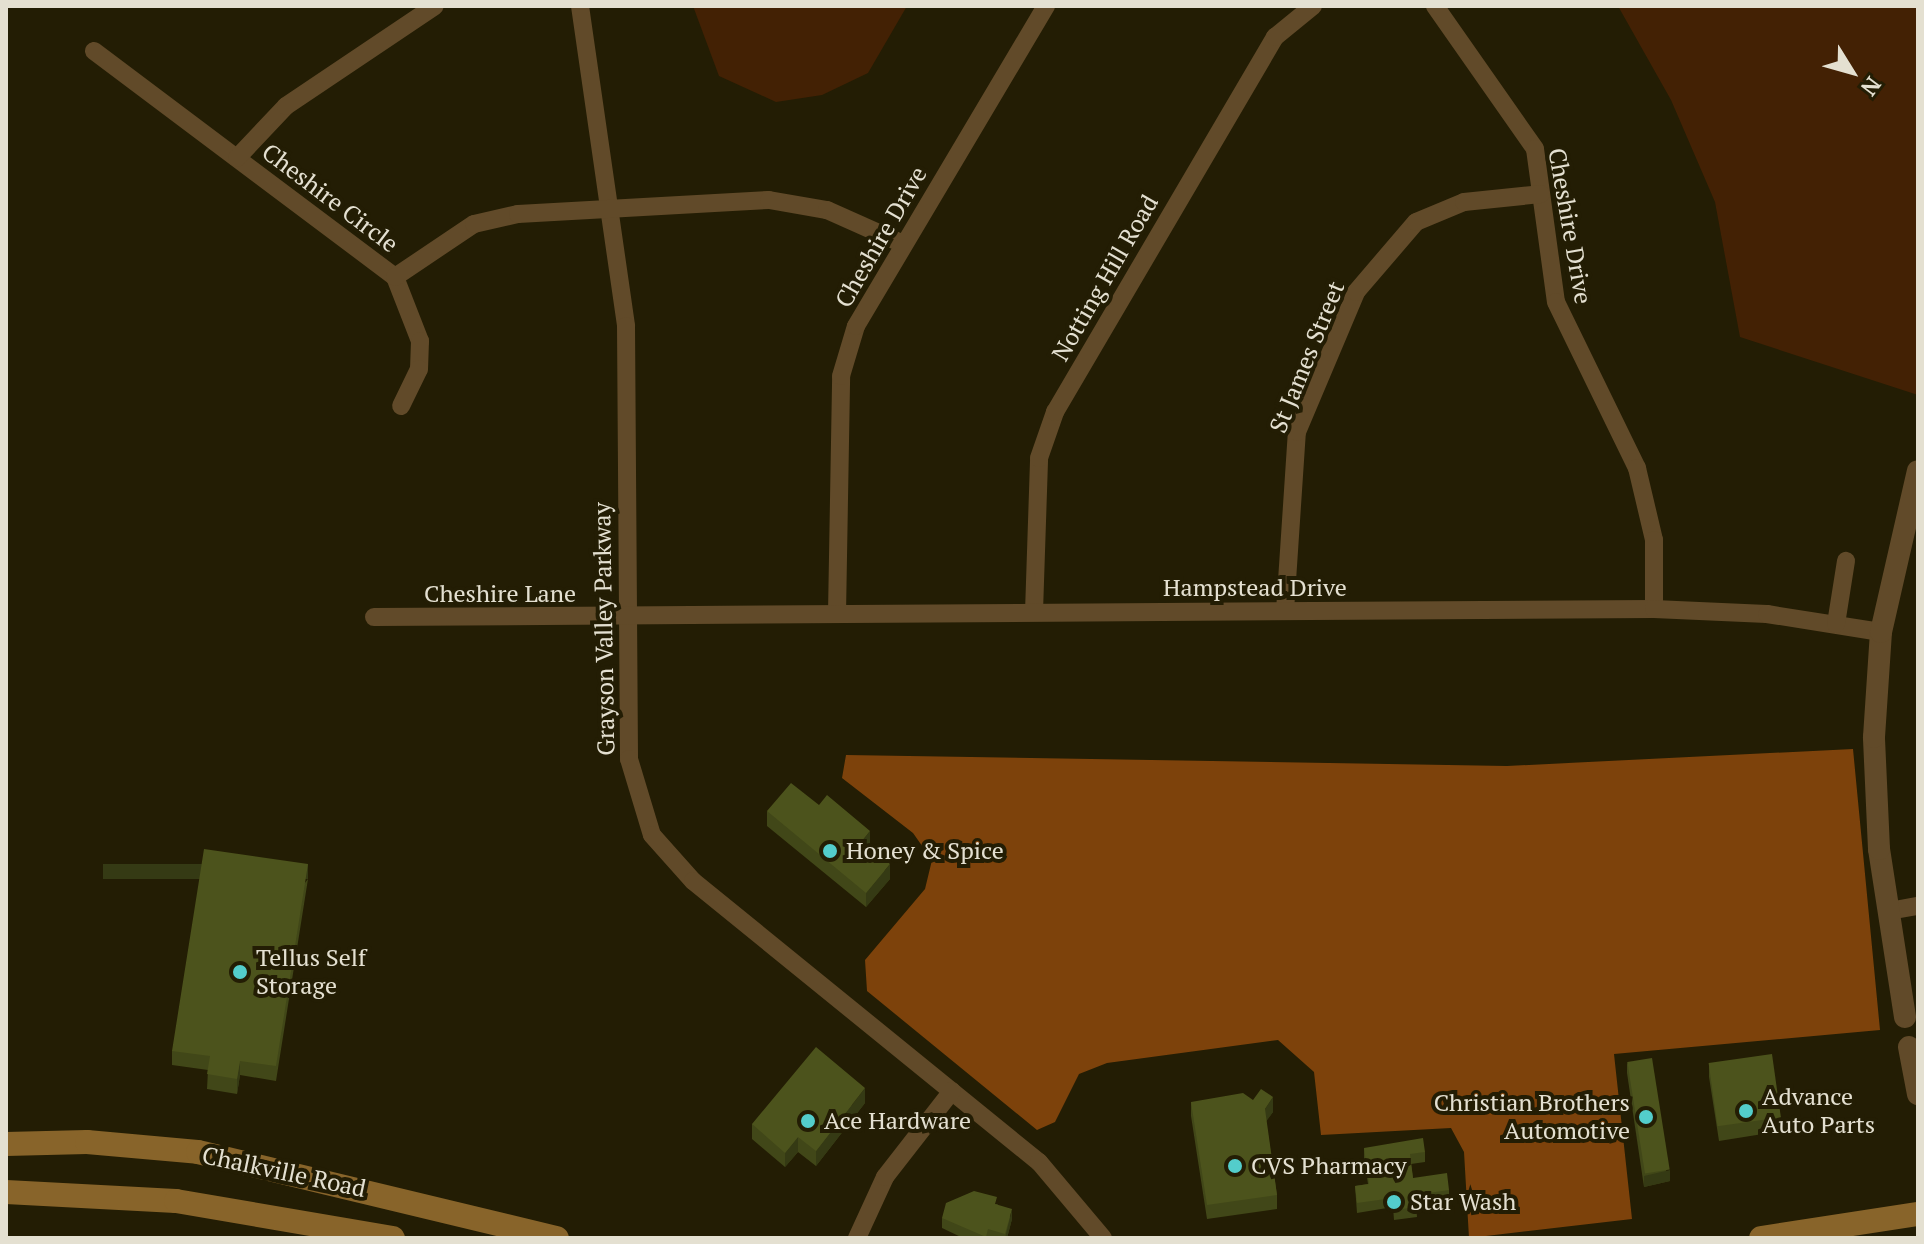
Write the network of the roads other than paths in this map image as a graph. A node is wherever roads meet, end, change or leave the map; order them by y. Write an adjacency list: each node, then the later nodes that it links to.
1 (435, 6): 7 (street, Cheshire Circle)
2 (580, 6): 9 (street, Grayson Valley Parkway)
3 (1046, 6): 10 (street, Cheshire Drive)
4 (1313, 6): 17 (street, Notting Hill Road)
5 (1435, 6): 8 (street, Cheshire Drive)
6 (94, 51): 7 (street, Cheshire Circle)
7 (237, 158): 11 (street, Cheshire Circle)
8 (1541, 194): 15 (street, Cheshire Drive); 16 (street, St James Street)
9 (612, 211): 10 (street, Cheshire Circle); 11 (street, Cheshire Circle); 20 (street, Grayson Valley Parkway)
10 (901, 243): 18 (street, Cheshire Drive)
11 (395, 277): 12 (street, Cheshire Circle)
12 (401, 406)
13 (1918, 471): 22 (street)
14 (1846, 561): 21 (street)
15 (1654, 609): 16 (street, Hampstead Drive); 21 (street, Hampstead Drive)
16 (1285, 611): 17 (street, Hampstead Drive)
17 (1034, 612): 18 (street, Hampstead Drive)
18 (837, 614): 20 (street, Hampstead Drive)
19 (374, 617): 20 (street, Cheshire Lane)
20 (627, 618): 27 (street, Grayson Valley Parkway)
21 (1836, 624): 22 (street, Hampstead Drive)
22 (1881, 632): 24 (street)
23 (1918, 906): 24 (street)
24 (1889, 911): 25 (street)
25 (1905, 1017): 26 (street)
26 (1909, 1047): 28 (street)
27 (952, 1091): 34 (street); 35 (street, Grayson Valley Parkway)
28 (1918, 1094)
29 (6, 1144): 33 (main road, Chalkville Road)
30 (6, 1192): 32 (main road, Chalkville Road)
31 (1918, 1214): 36 (main road)
32 (393, 1238)
33 (557, 1238)
34 (857, 1238)
35 (1103, 1238)
36 (1761, 1238)

